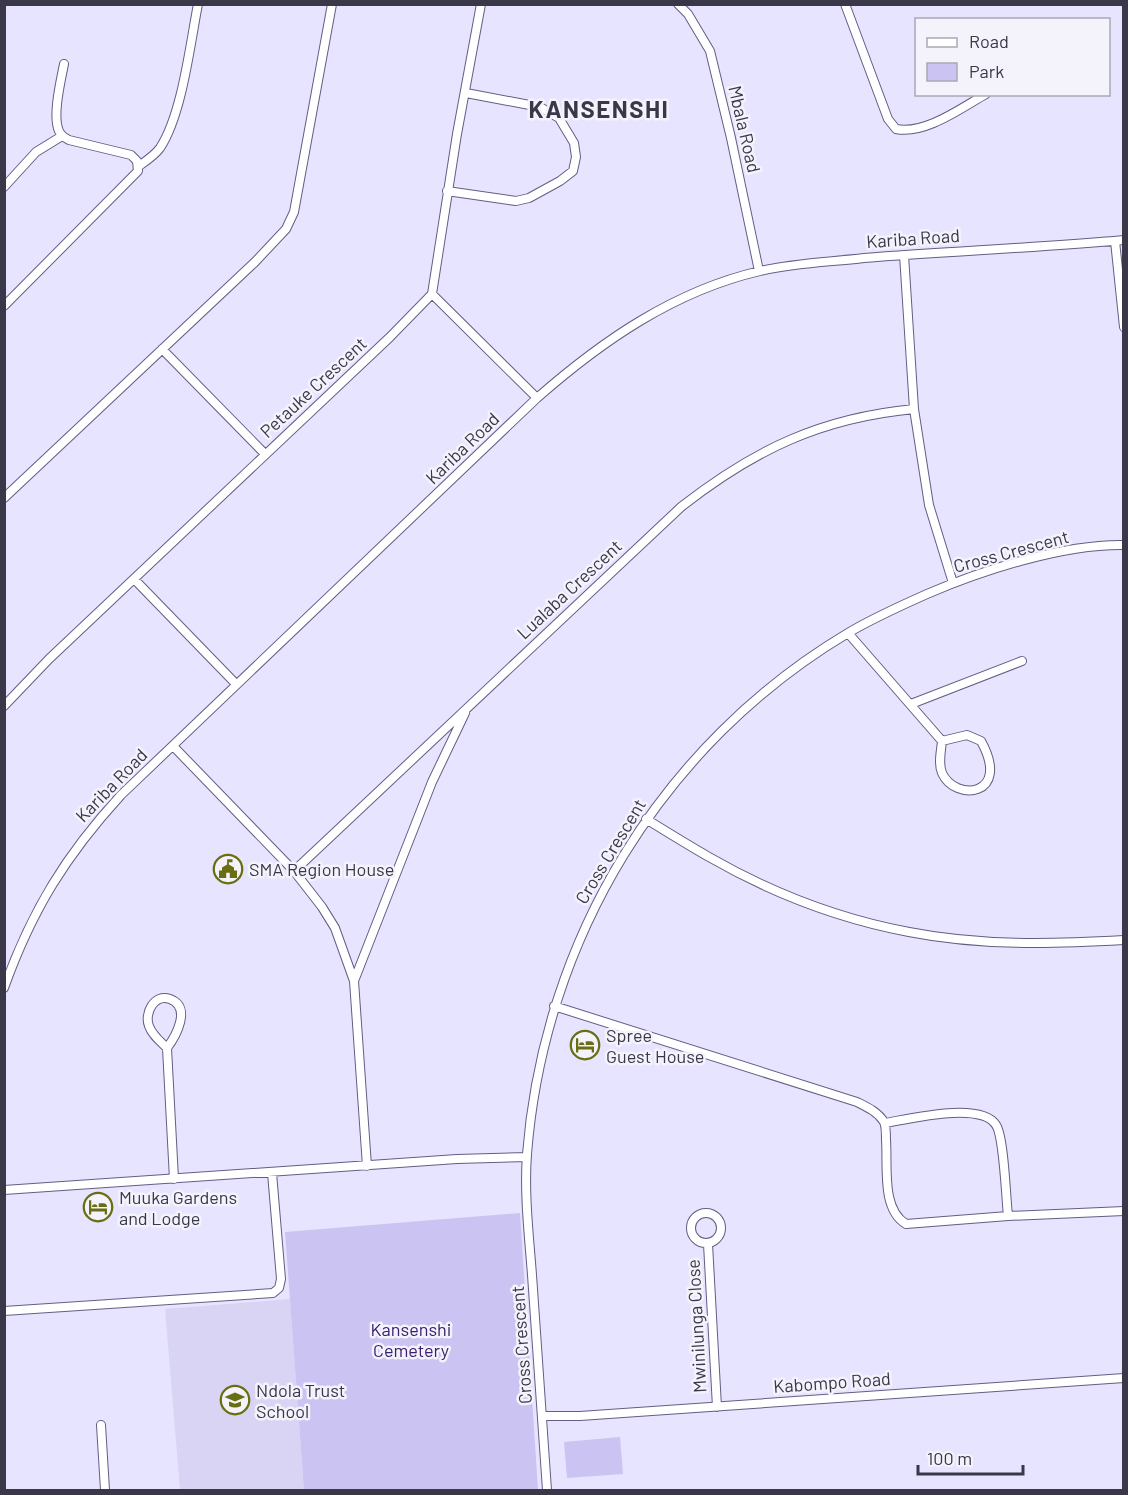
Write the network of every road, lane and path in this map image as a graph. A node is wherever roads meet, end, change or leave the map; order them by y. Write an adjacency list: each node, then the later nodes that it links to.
1 (198, 4): 11 (street)
2 (332, 4): 20 (street)
3 (481, 4): 8 (street)
4 (678, 4): 16 (street, Mbala Road)
5 (856, 4): 6 (street)
6 (846, 7): 9 (street)
7 (64, 64): 10 (street)
8 (466, 93): 13 (street); 13 (street)
9 (983, 96)
10 (62, 136): 11 (street); 12 (street)
11 (139, 166): 18 (street)
12 (4, 187)
13 (447, 191): 17 (street)
14 (1119, 241): 15 (street, Kariba Road); 19 (street)
15 (904, 255): 16 (street, Kariba Road); 22 (street)
16 (759, 271): 21 (street, Kariba Road)
17 (432, 294): 21 (street); 23 (street, Petauke Crescent)
18 (4, 306)
19 (1124, 327)
20 (162, 349): 23 (street); 24 (street)
21 (537, 399): 30 (street, Kariba Road)
22 (914, 409): 27 (street); 33 (street, Lualaba Crescent)
23 (265, 454): 26 (street, Petauke Crescent)
24 (4, 498)
25 (1124, 545): 27 (street, Cross Crescent)
26 (134, 579): 30 (street); 32 (street, Petauke Crescent)
27 (953, 583): 28 (street, Cross Crescent)
28 (848, 633): 31 (street); 38 (street, Cross Crescent)
29 (1022, 661): 31 (street)
30 (236, 684): 36 (street, Kariba Road)
31 (911, 704): 35 (street)
32 (4, 706)
33 (468, 707): 34 (street, Lualaba Crescent); 37 (street)
34 (433, 740): 37 (street); 39 (street, Lualaba Crescent)
35 (942, 741): 35 (street)
36 (173, 746): 39 (street); 42 (street, Kariba Road)
37 (446, 750): 41 (street)
38 (646, 819): 40 (street); 43 (street, Cross Crescent)
39 (294, 871): 41 (street)
40 (1124, 940)
41 (354, 981): 47 (street)
42 (4, 988)
43 (554, 1006): 45 (street); 46 (street, Cross Crescent)
44 (167, 1048): 44 (street); 49 (street)
45 (885, 1123): 52 (street); 52 (street)
46 (527, 1157): 47 (street); 57 (street, Cross Crescent)
47 (367, 1166): 48 (street)
48 (272, 1173): 49 (street); 54 (street)
49 (174, 1179): 50 (street)
50 (4, 1190)
51 (1124, 1211): 52 (street)
52 (1008, 1216)
53 (708, 1244): 56 (street, Mwinilunga Close)
54 (4, 1311)
55 (1124, 1378): 56 (street, Kabompo Road)
56 (717, 1407): 57 (street, Kabompo Road)
57 (542, 1416): 60 (street, Cross Crescent)
58 (101, 1425): 59 (street)
59 (105, 1491)
60 (547, 1491)

